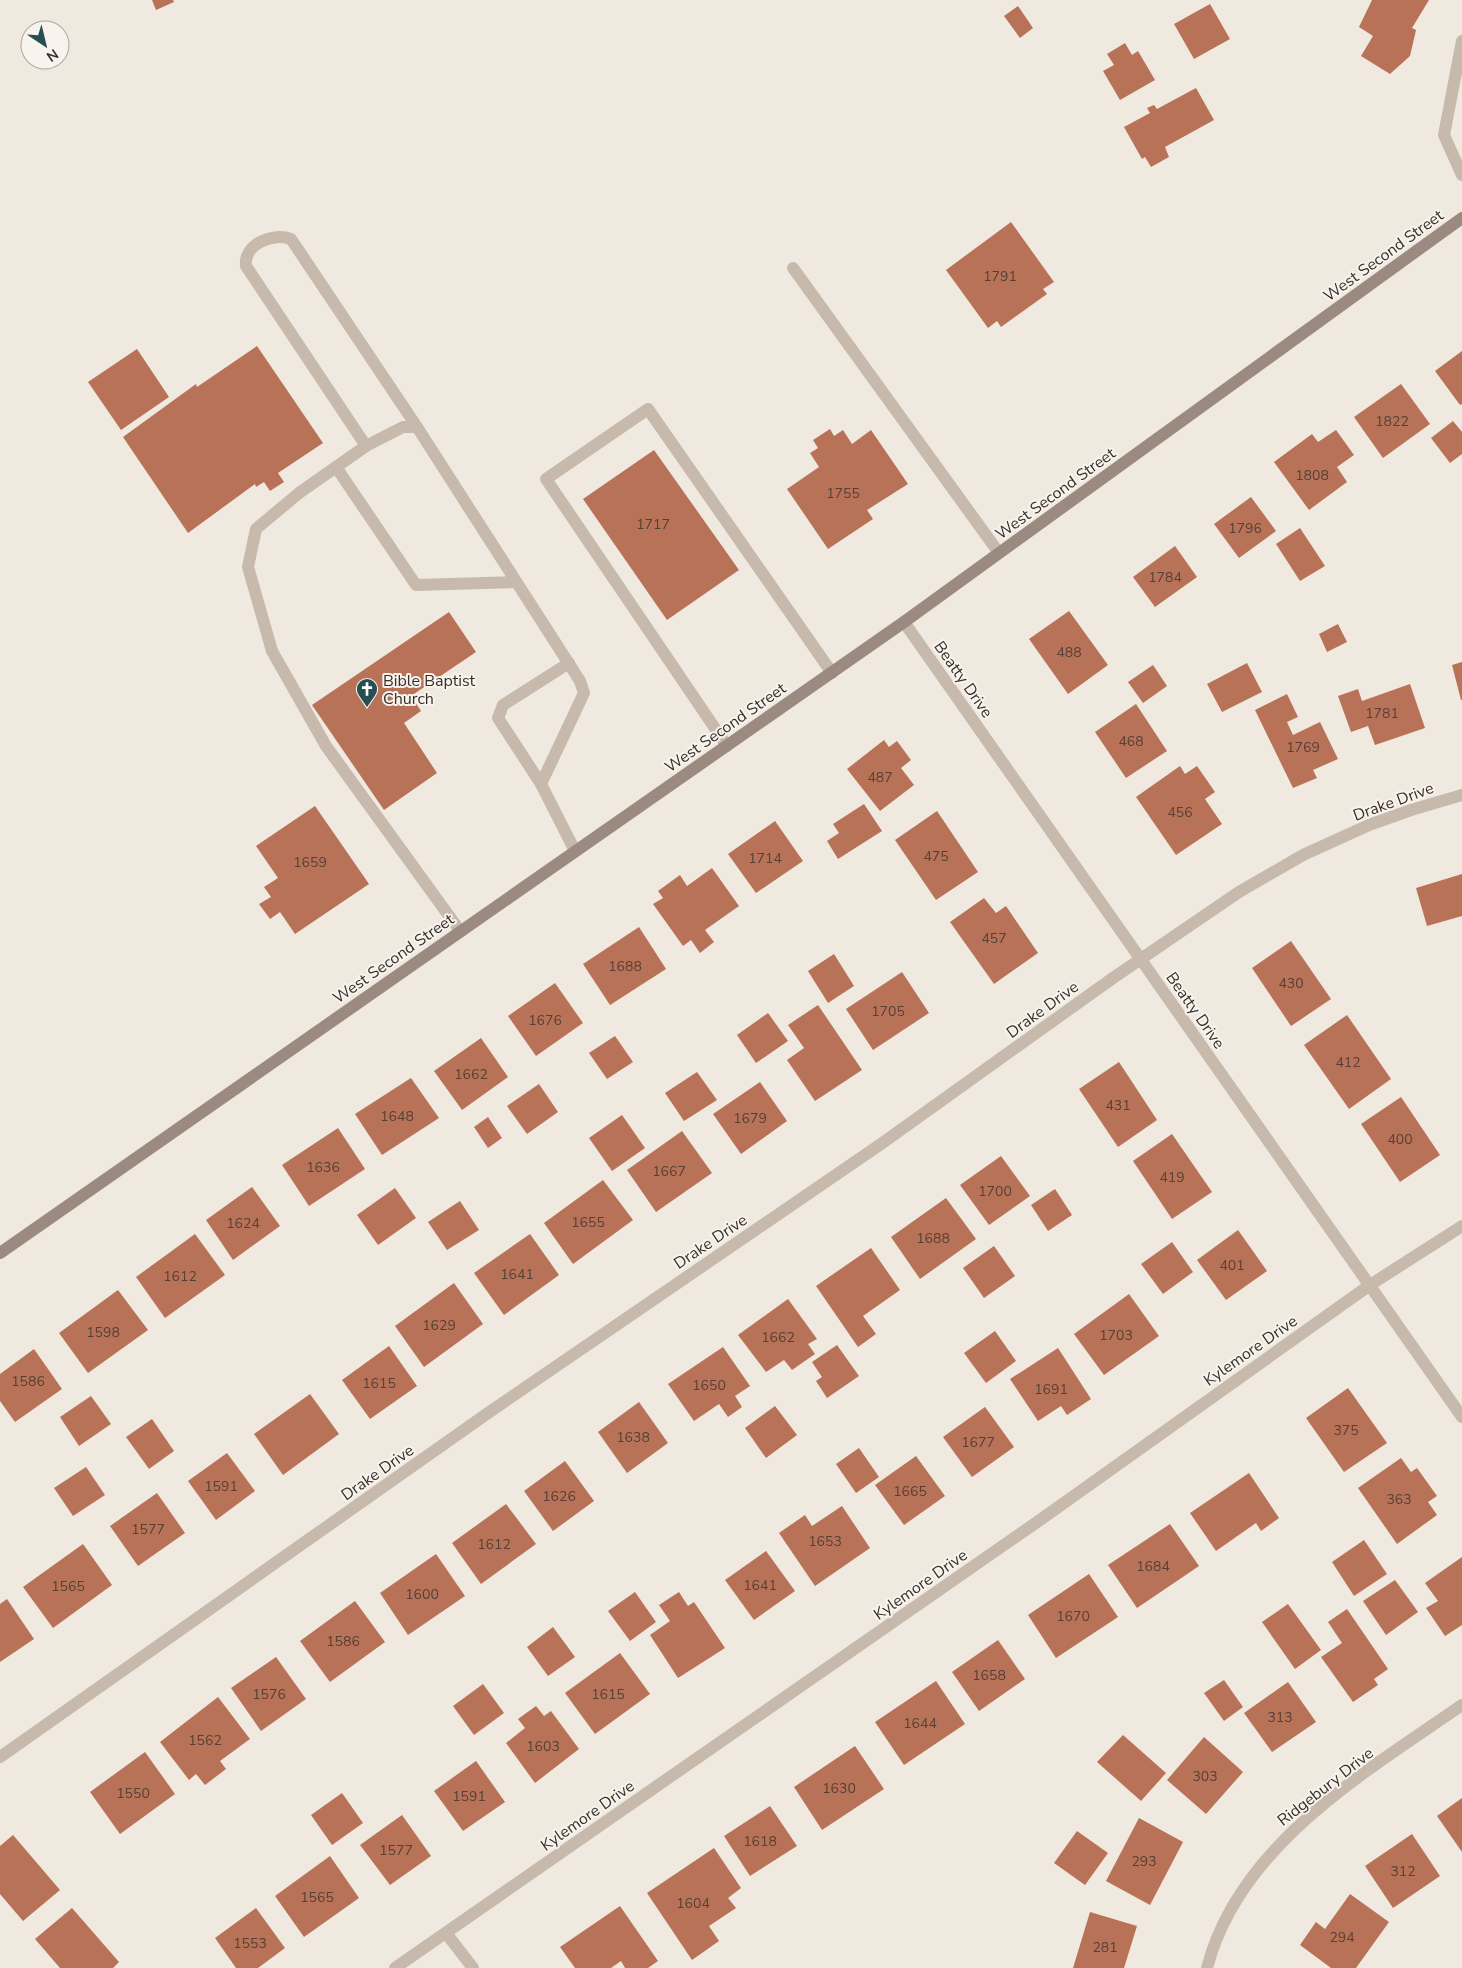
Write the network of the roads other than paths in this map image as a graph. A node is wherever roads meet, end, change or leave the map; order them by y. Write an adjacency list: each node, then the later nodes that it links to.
1 (1462, 41): 2 (street)
2 (1462, 175)
3 (1462, 218): 8 (main road, West Second Street)
4 (793, 268): 8 (street)
5 (417, 427): 6 (street); 6 (street); 9 (street)
6 (366, 446): 7 (street)
7 (336, 467): 9 (street); 17 (street)
8 (999, 553): 10 (main road, West Second Street)
9 (516, 582): 11 (street)
10 (904, 622): 12 (main road, West Second Street); 18 (street, Beatty Drive)
11 (569, 663): 14 (street); 14 (street)
12 (832, 673): 13 (main road, West Second Street); 13 (street)
13 (727, 746): 16 (main road, West Second Street)
14 (541, 784): 16 (street)
15 (1462, 795): 18 (street, Drake Drive)
16 (575, 851): 17 (main road, West Second Street)
17 (460, 932): 20 (main road, West Second Street)
18 (1141, 959): 21 (street, Beatty Drive); 24 (street, Drake Drive)
19 (1462, 1226): 21 (street, Kylemore Drive)
20 (0, 1253)
21 (1370, 1285): 22 (street, Beatty Drive); 25 (street, Kylemore Drive)
22 (1462, 1417)
23 (1462, 1705): 28 (street, Ridgebury Drive)
24 (0, 1757)
25 (446, 1933): 26 (street, Kylemore Drive); 27 (street)
26 (396, 1968)
27 (474, 1968)
28 (1207, 1968)

